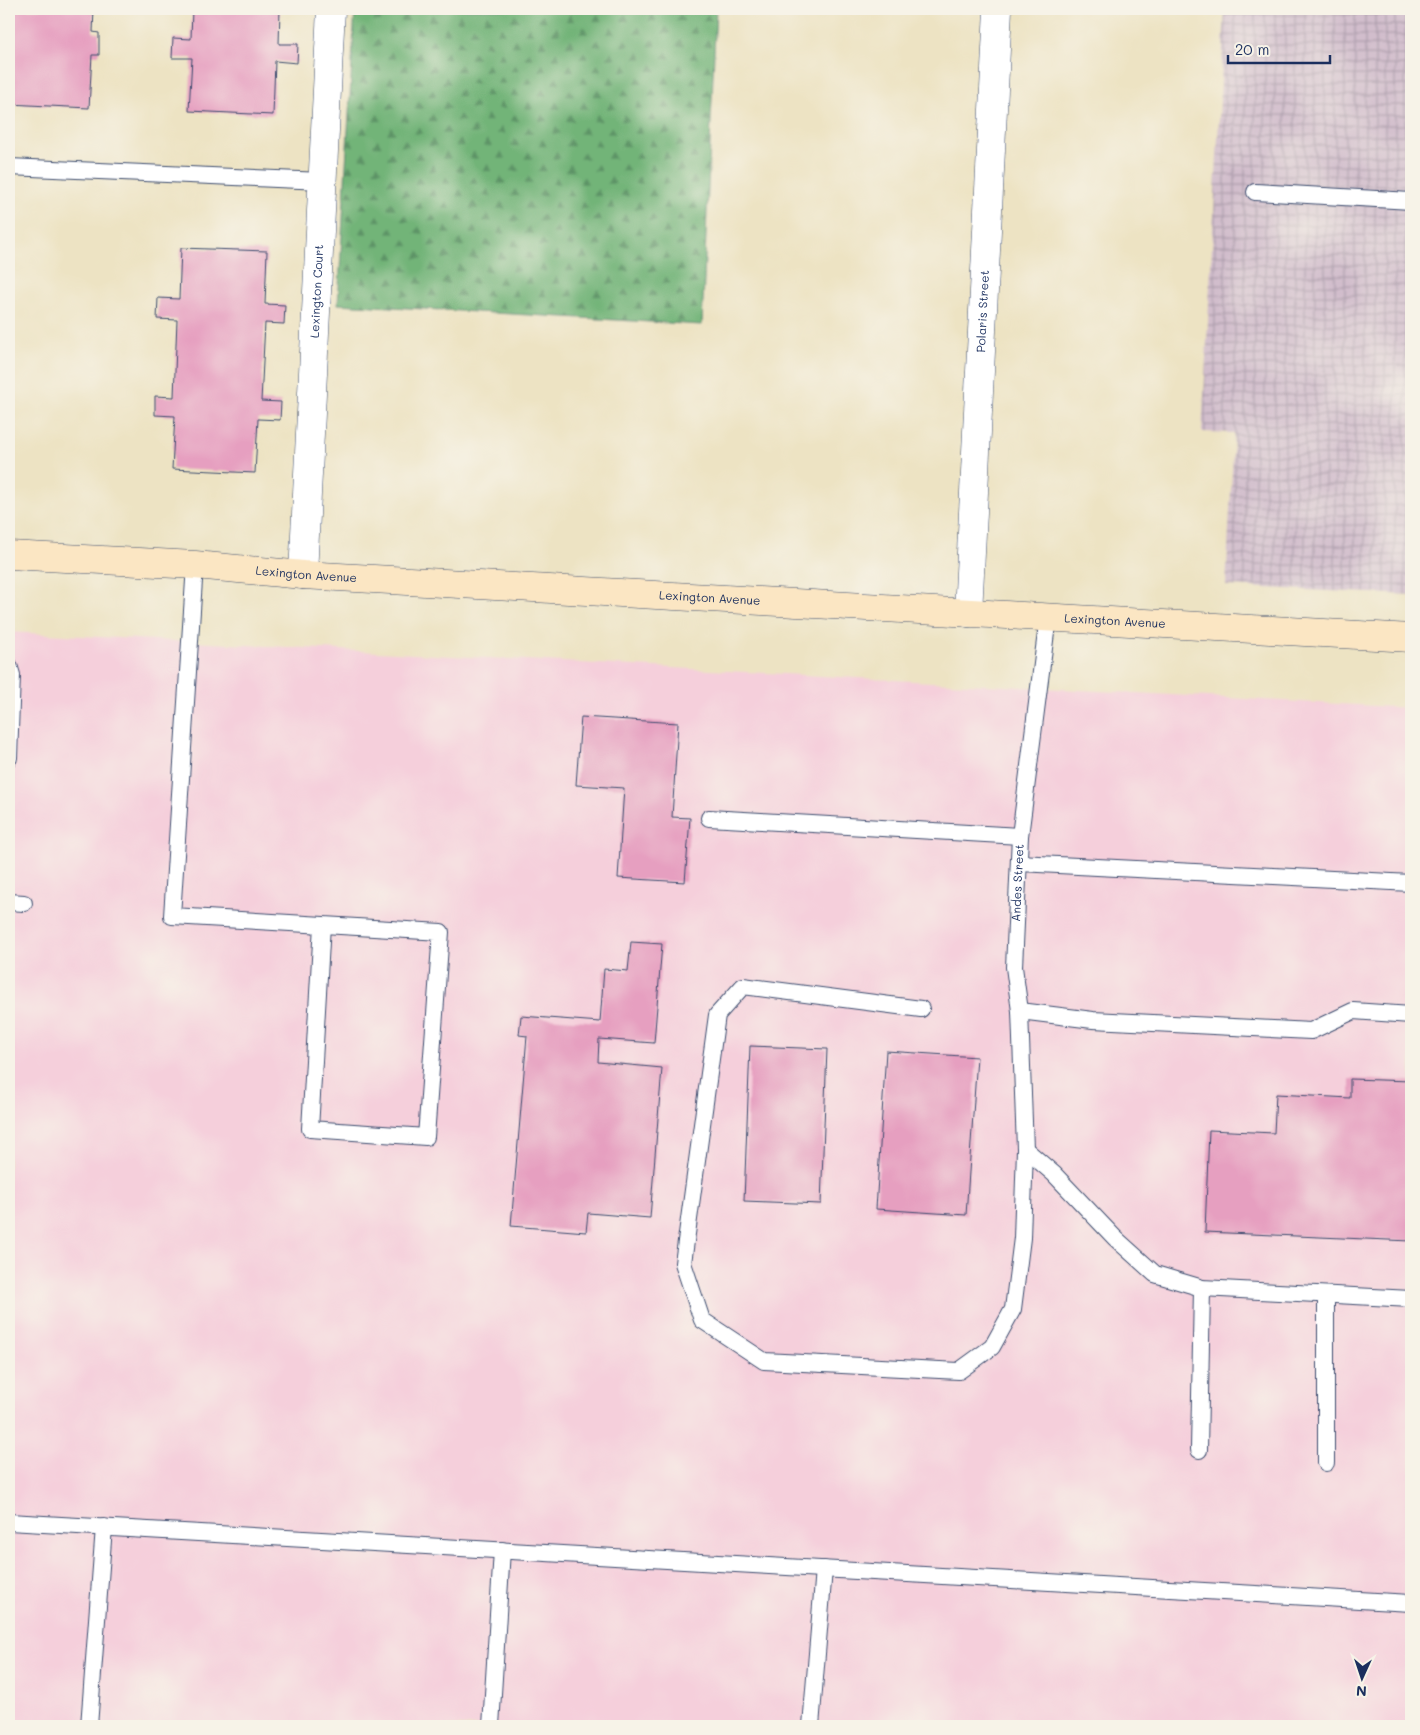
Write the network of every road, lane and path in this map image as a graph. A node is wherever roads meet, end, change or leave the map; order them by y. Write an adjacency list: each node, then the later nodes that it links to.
1 (331, 9): 4 (street, Lexington Court)
2 (998, 9): 10 (street, Polaris Street)
3 (9, 167): 4 (lane)
4 (322, 181): 9 (street, Lexington Court)
5 (1255, 192): 6 (lane)
6 (1411, 201)
7 (9, 555): 8 (main road, Lexington Avenue)
8 (194, 565): 9 (main road, Lexington Avenue); 19 (lane)
9 (303, 575): 10 (main road, Lexington Avenue)
10 (968, 613): 11 (main road, Lexington Avenue)
11 (1048, 617): 12 (main road, Lexington Avenue); 16 (lane, Andes Street)
12 (1411, 638)
13 (9, 665): 14 (lane)
14 (9, 758)
15 (709, 818): 16 (lane)
16 (1020, 836): 17 (lane, Andes Street)
17 (1018, 863): 18 (lane); 21 (lane, Andes Street)
18 (1411, 883)
19 (322, 925): 19 (lane)
20 (920, 1009): 23 (lane, Andes Street)
21 (1020, 1011): 22 (lane); 23 (lane, Andes Street)
22 (1411, 1014)
23 (1025, 1149): 24 (lane)
24 (1202, 1288): 25 (lane); 27 (lane)
25 (1326, 1295): 26 (lane); 28 (lane)
26 (1411, 1299)
27 (1199, 1450)
28 (1326, 1463)
29 (9, 1522): 30 (lane)
30 (104, 1527): 31 (lane); 34 (lane)
31 (502, 1550): 32 (lane); 35 (lane)
32 (824, 1569): 33 (lane); 36 (lane)
33 (1411, 1603)
34 (89, 1726)
35 (491, 1726)
36 (811, 1726)

